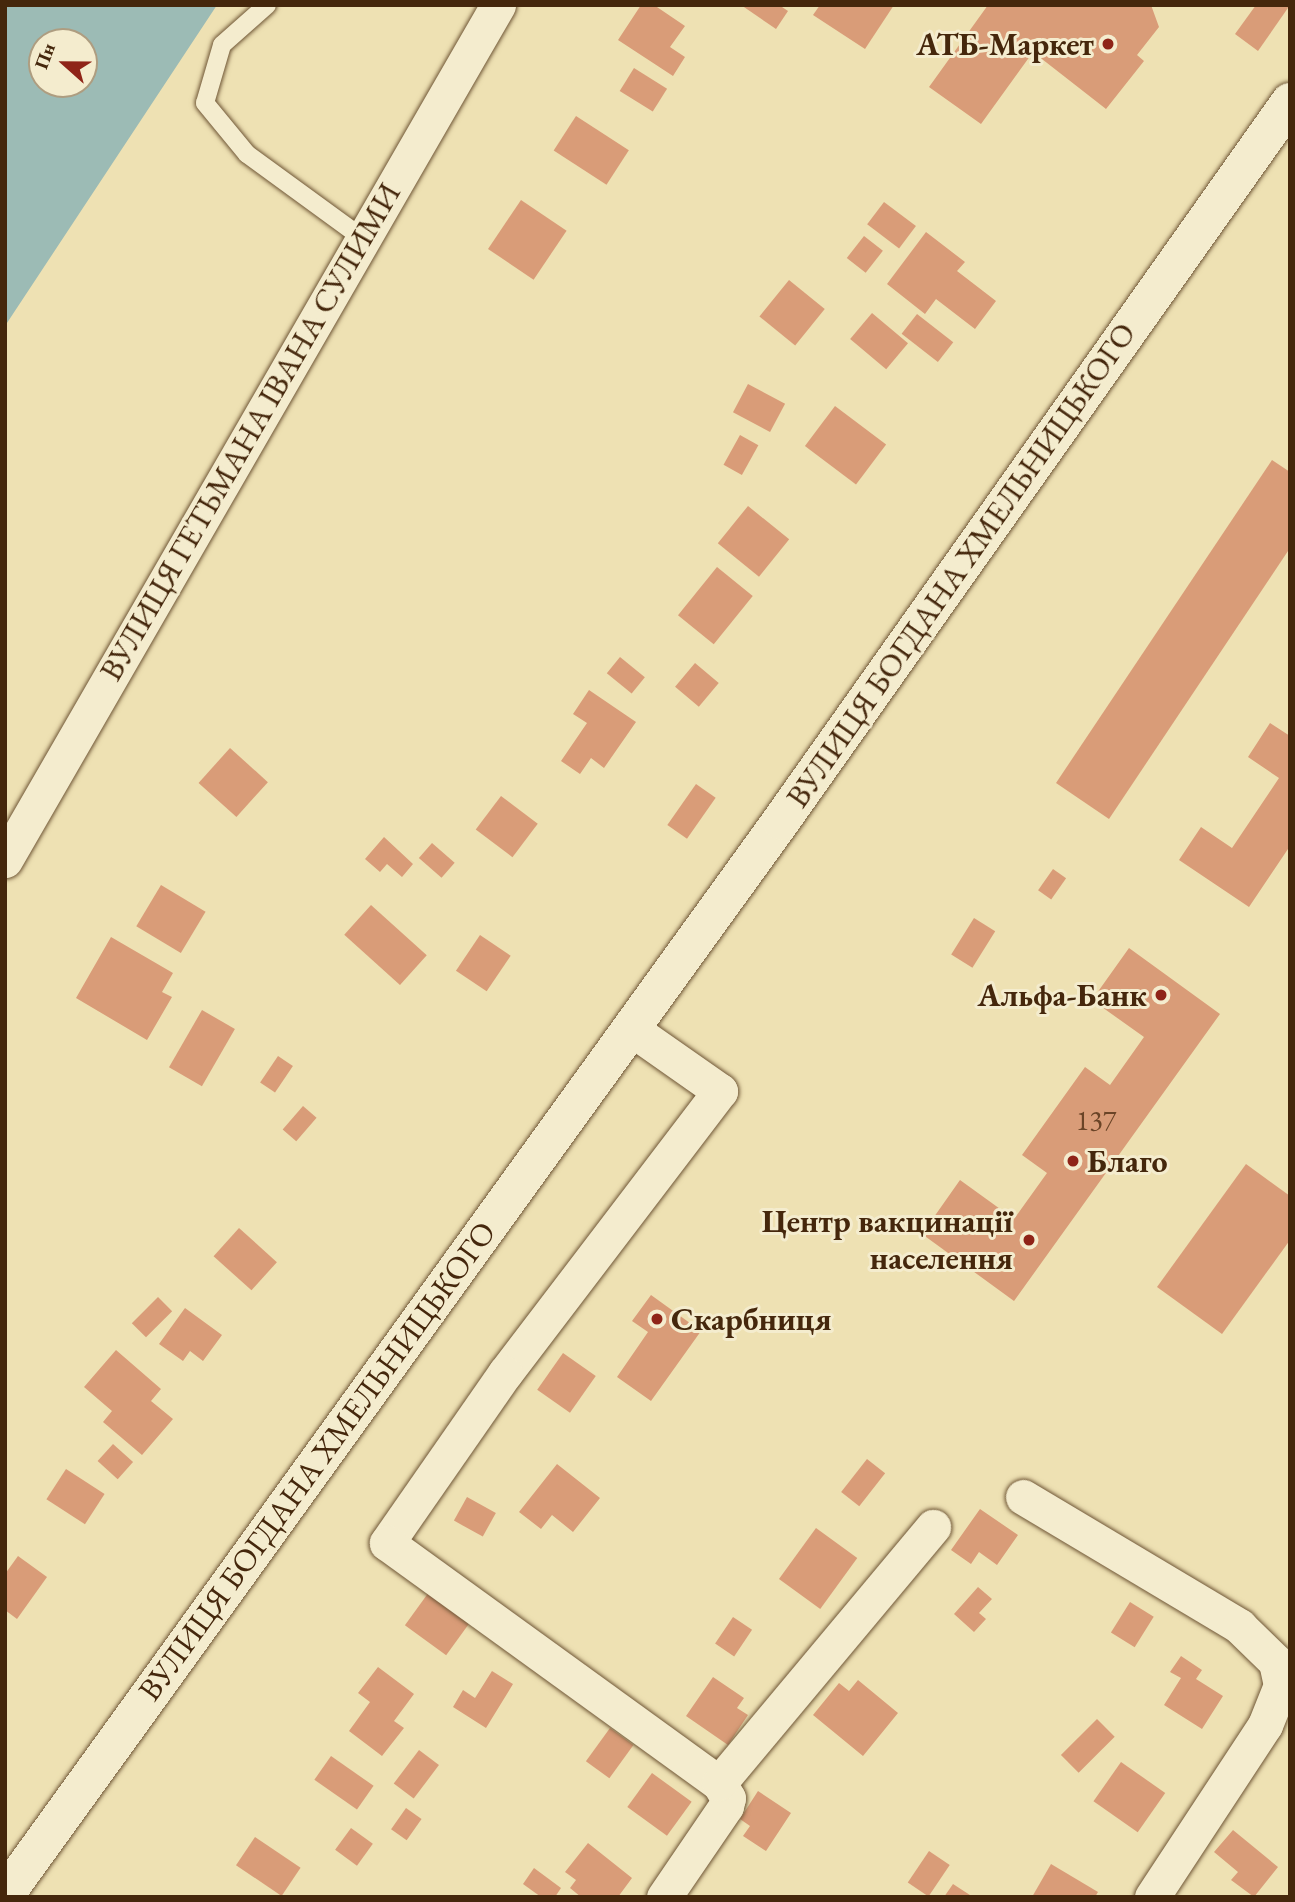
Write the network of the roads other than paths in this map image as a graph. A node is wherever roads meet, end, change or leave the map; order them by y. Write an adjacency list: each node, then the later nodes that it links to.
1 (267, 5): 4 (lane)
2 (498, 5): 4 (street, ВУЛИЦЯ ГЕТЬМАНА ІВАНА СУЛИМИ)
3 (1290, 102): 6 (main road, ВУЛИЦЯ БОГДАНА ХМЕЛЬНИЦЬКОГО)
4 (361, 237): 5 (street, ВУЛИЦЯ ГЕТЬМАНА ІВАНА СУЛИМИ)
5 (5, 860)
6 (631, 1028): 9 (street); 10 (main road, ВУЛИЦЯ БОГДАНА ХМЕЛЬНИЦЬКОГО)
7 (1023, 1497): 12 (street)
8 (933, 1527): 9 (street)
9 (719, 1783): 11 (street)
10 (5, 1895)
11 (664, 1897)
12 (1152, 1897)

